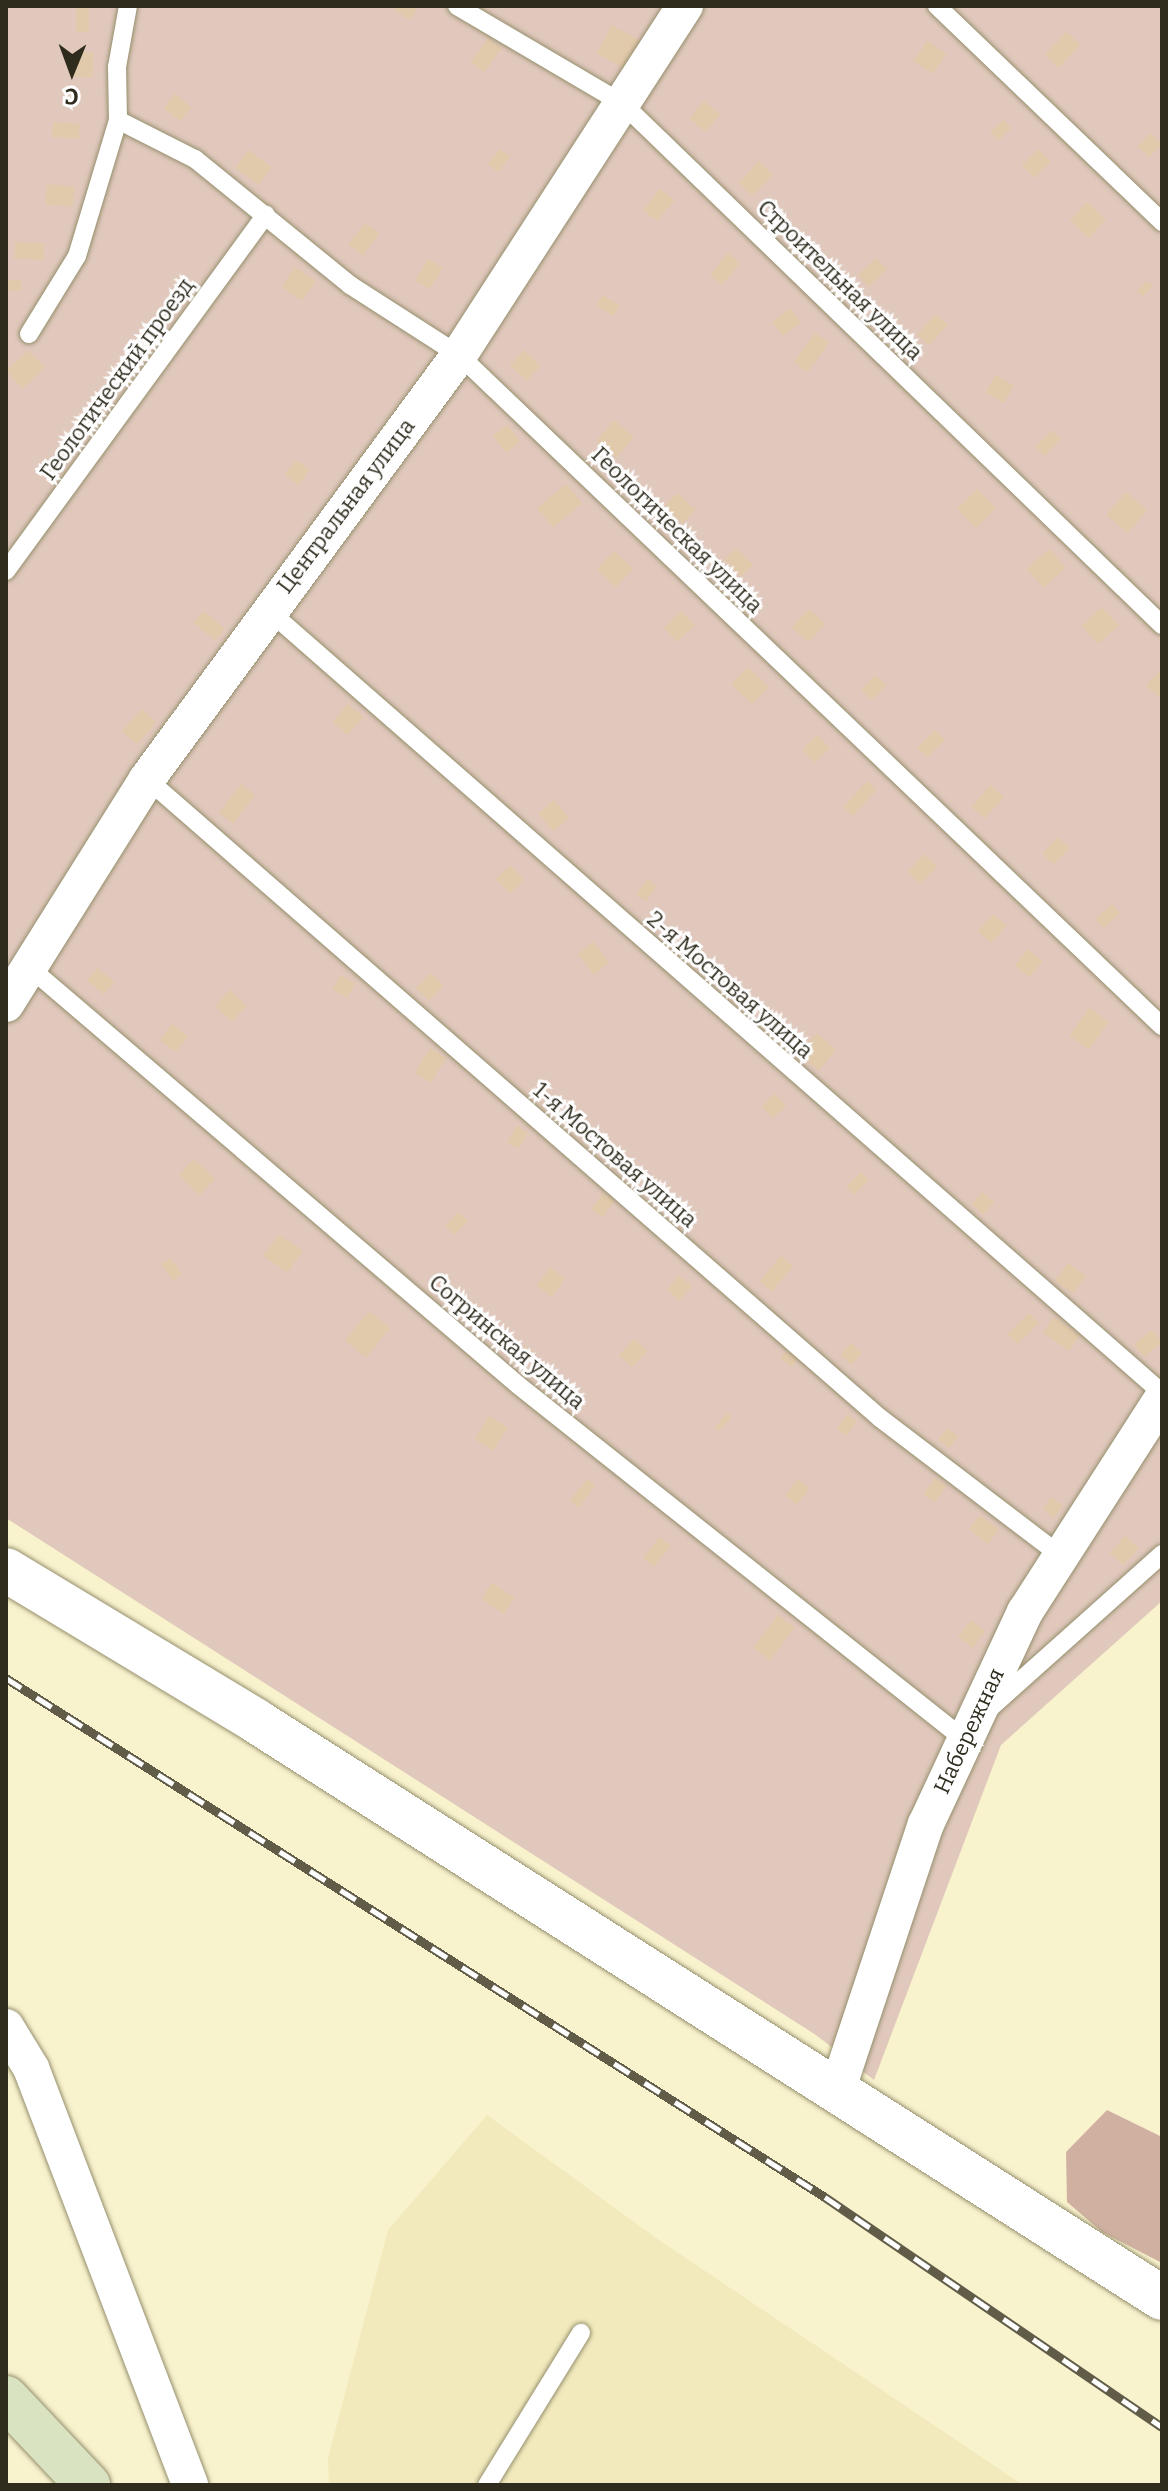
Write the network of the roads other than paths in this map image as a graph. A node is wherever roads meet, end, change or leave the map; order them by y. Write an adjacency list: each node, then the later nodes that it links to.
1 (128, 6): 6 (lane)
2 (457, 6): 5 (lane, Строительная улица)
3 (685, 6): 5 (street, Центральная улица)
4 (937, 6): 8 (lane)
5 (622, 103): 10 (street, Центральная улица); 13 (lane, Строительная улица)
6 (118, 120): 7 (lane, Геологическая улица); 9 (lane)
7 (266, 215): 10 (lane, Геологическая улица); 11 (lane, Геологический проезд)
8 (1162, 222)
9 (29, 334)
10 (459, 355): 12 (street, Центральная улица); 17 (lane, Геологическая улица)
11 (6, 571)
12 (268, 610): 14 (street, Центральная улица); 18 (lane, 2-я Мостовая улица)
13 (1162, 625)
14 (147, 779): 15 (street, Центральная улица); 20 (lane, 1-я Мостовая улица)
15 (29, 967): 16 (street, Центральная улица); 22 (lane, Согринская улица)
16 (6, 1004)
17 (1162, 1026)
18 (1162, 1396): 20 (street, Набережная)
19 (1162, 1554): 22 (lane)
20 (1061, 1556): 22 (street, Набережная)
21 (6, 1570): 24 (street)
22 (969, 1732): 24 (street, Набережная)
23 (6, 2027): 29 (street)
24 (837, 2091): 25 (street)
25 (1162, 2298)
26 (581, 2333): 30 (lane)
27 (6, 2398): 28 (main road)
28 (80, 2481)
29 (190, 2485)
30 (487, 2485)

